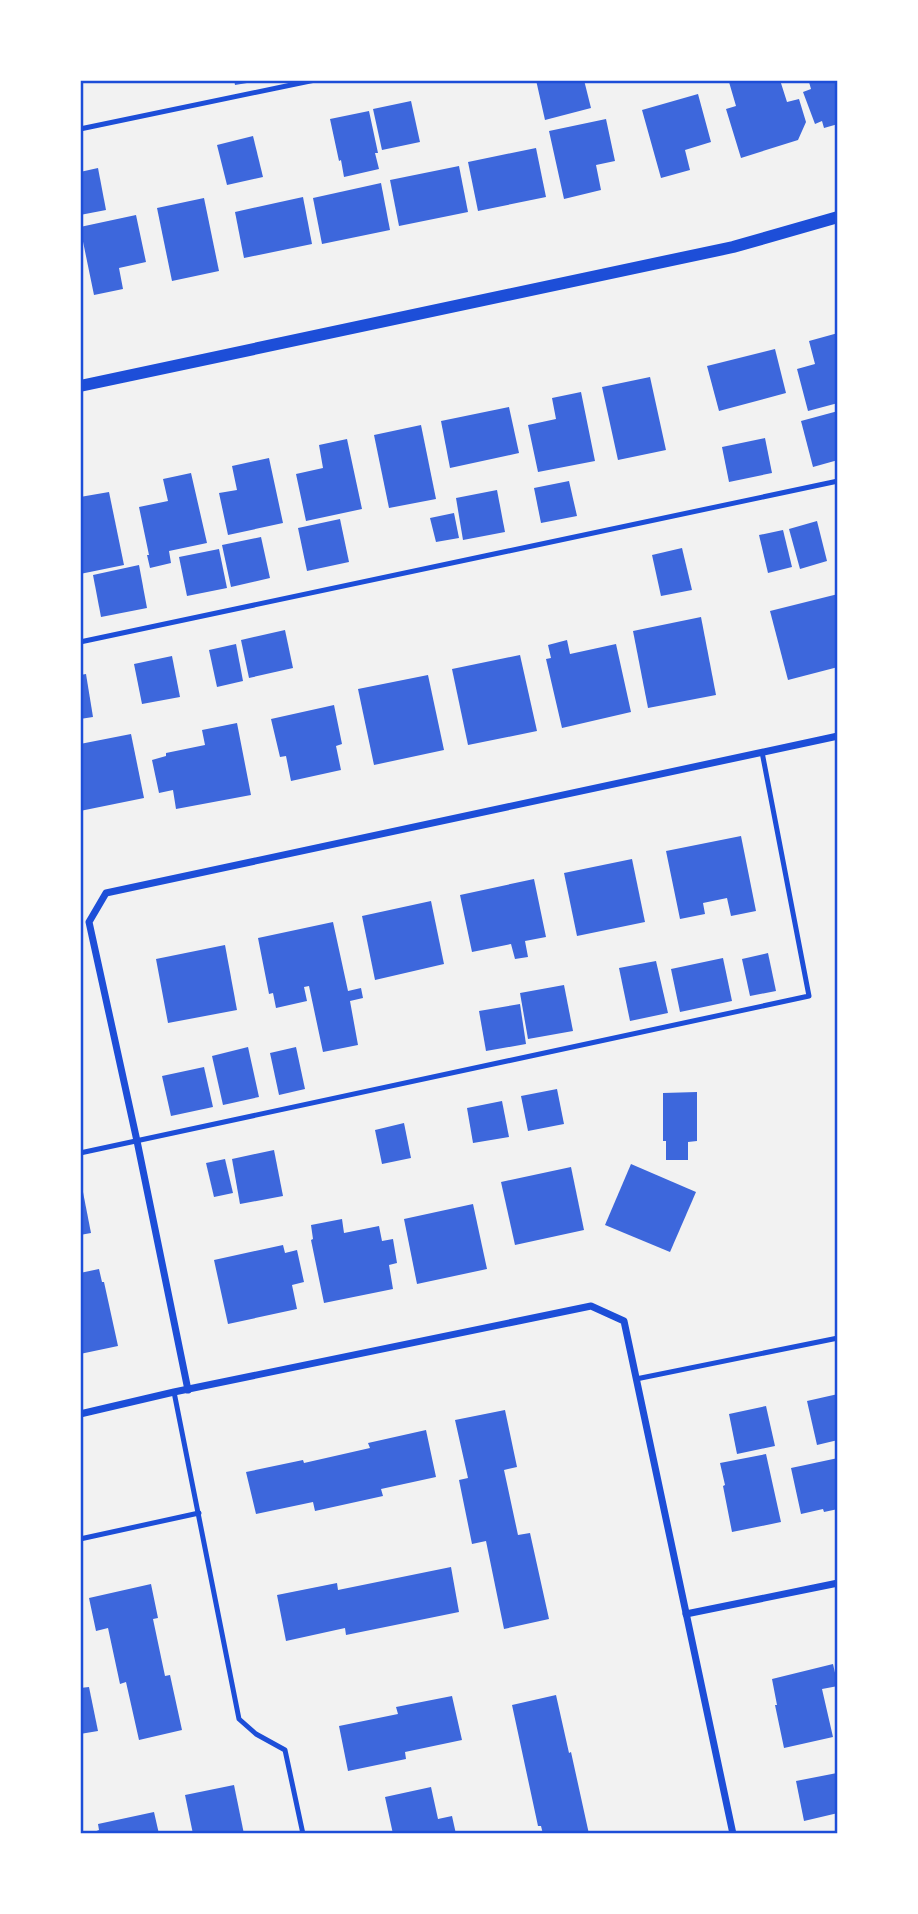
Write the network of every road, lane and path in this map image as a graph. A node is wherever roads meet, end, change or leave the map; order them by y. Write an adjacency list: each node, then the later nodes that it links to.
1 (315, 80): 2 (lane)
2 (80, 129)
3 (838, 217): 4 (street)
4 (80, 386)
5 (838, 481): 6 (lane)
6 (80, 642)
7 (838, 736): 8 (street)
8 (762, 752): 9 (street); 9 (lane)
9 (137, 1141): 10 (lane); 13 (street)
10 (80, 1153)
11 (838, 1338): 12 (lane)
12 (636, 1379): 13 (street); 19 (street)
13 (188, 1390): 14 (street)
14 (174, 1392): 15 (street); 16 (lane)
15 (80, 1414)
16 (199, 1513): 17 (lane); 20 (lane)
17 (80, 1539)
18 (838, 1583): 19 (street)
19 (686, 1614): 21 (street)
20 (303, 1833)
21 (733, 1833)

